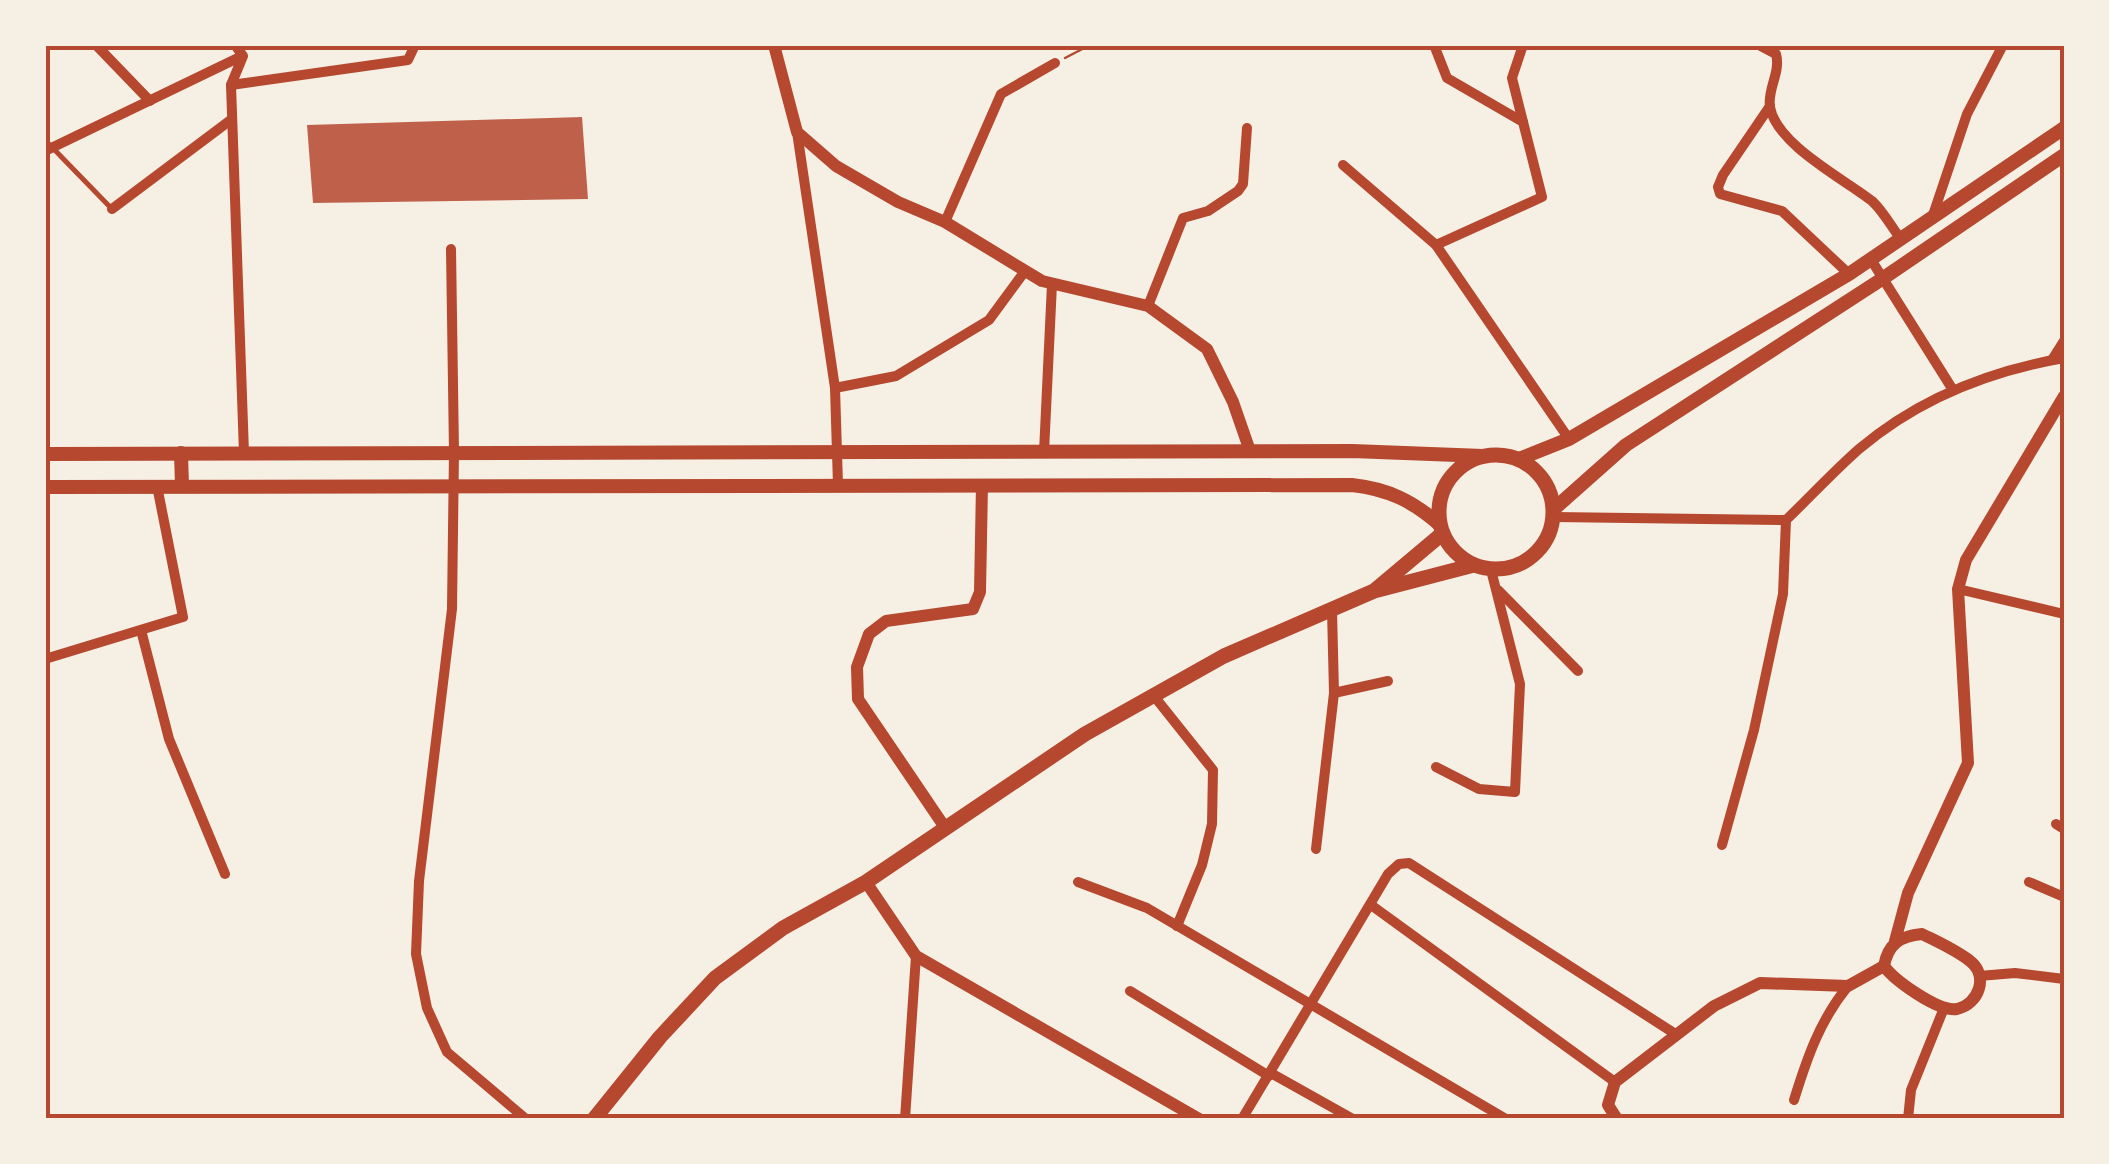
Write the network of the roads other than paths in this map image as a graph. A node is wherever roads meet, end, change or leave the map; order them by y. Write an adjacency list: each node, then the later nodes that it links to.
1 (96, 45): 13 (street)
2 (235, 45): 10 (street)
3 (415, 45): 12 (street)
4 (774, 45): 19 (street)
5 (1434, 45): 16 (street)
6 (1523, 45): 16 (street)
7 (1759, 45): 14 (street)
8 (1988, 45): 9 (street)
9 (2002, 46): 24 (street)
10 (243, 56): 12 (street); 13 (street)
11 (1055, 64): 25 (street)
12 (231, 85): 15 (street)
13 (150, 100): 20 (street)
14 (1770, 106): 26 (street); 31 (street)
15 (232, 119): 23 (street); 41 (street)
16 (1523, 122): 27 (street)
17 (1247, 128): 34 (street)
18 (2064, 128): 24 (main road)
19 (797, 132): 25 (street); 37 (street)
20 (48, 146): 23 (lane)
21 (2064, 155): 32 (main road)
22 (1343, 165): 27 (street)
23 (112, 209)
24 (1933, 216): 26 (main road)
25 (944, 222): 30 (street)
26 (1900, 238): 29 (main road)
27 (1436, 245): 40 (street)
28 (451, 249): 42 (street)
29 (1870, 258): 31 (main road); 32 (street)
30 (1024, 271): 33 (street); 37 (street)
31 (1849, 274): 40 (main road)
32 (1882, 279): 38 (street); 56 (main road)
33 (1052, 284): 34 (street); 44 (street)
34 (1148, 306): 45 (street)
35 (2064, 341): 36 (street)
36 (2058, 359): 38 (street)
37 (836, 388): 43 (street)
38 (1954, 390): 57 (street)
39 (2064, 396): 62 (street)
40 (1568, 440): 49 (main road)
41 (244, 452): 42 (main road); 46 (main road)
42 (454, 452): 43 (main road); 50 (street)
43 (838, 452): 44 (main road); 51 (street)
44 (1044, 452): 45 (main road)
45 (1250, 452): 48 (main road)
46 (181, 453): 47 (main road); 54 (main road)
47 (45, 454)
48 (1483, 456): 49 (main road); 58 (main road)
49 (1519, 459): 56 (main road)
50 (454, 485): 51 (main road); 54 (main road); 97 (street)
51 (838, 485): 52 (main road)
52 (982, 485): 58 (main road); 73 (street)
53 (158, 486): 54 (main road); 55 (main road); 66 (street)
54 (182, 486)
55 (45, 487)
56 (1554, 513): 57 (street); 60 (main road)
57 (1786, 520): 74 (street)
58 (1441, 529): 59 (main road); 63 (main road)
59 (1474, 566): 60 (main road); 63 (main road)
60 (1492, 570): 61 (street)
61 (1496, 588): 68 (street); 72 (street)
62 (1958, 590): 65 (street); 83 (street)
63 (1374, 591): 64 (main road)
64 (1332, 610): 70 (street); 71 (main road)
65 (2064, 614)
66 (141, 630): 67 (street); 76 (street)
67 (45, 658)
68 (1578, 671)
69 (1388, 681): 70 (street)
70 (1334, 693): 75 (street)
71 (1154, 696): 73 (main road); 82 (street)
72 (1436, 768)
73 (946, 829): 77 (main road)
74 (1722, 845)
75 (1316, 848)
76 (225, 874)
77 (866, 882): 84 (street); 98 (main road)
78 (1078, 882): 82 (street)
79 (2029, 882): 80 (street)
80 (2064, 897)
81 (1371, 906): 90 (street); 92 (street); 94 (street)
82 (1177, 926): 90 (street)
83 (1895, 942): 85 (street); 86 (street)
84 (916, 956): 96 (street); 99 (street)
85 (1884, 966): 88 (street); 91 (street)
86 (1980, 976): 87 (street); 91 (street)
87 (2064, 979)
88 (1848, 986): 92 (street); 95 (street)
89 (1130, 991): 93 (street)
90 (1310, 1006): 93 (street); 102 (street)
91 (1944, 1008): 104 (street)
92 (1677, 1035): 94 (street)
93 (1270, 1074): 100 (street); 101 (street)
94 (1615, 1082): 103 (street)
95 (1794, 1100)
96 (1196, 1118)
97 (526, 1119)
98 (594, 1119)
99 (905, 1119)
100 (1242, 1119)
101 (1353, 1119)
102 (1506, 1119)
103 (1617, 1119)
104 (1908, 1119)

